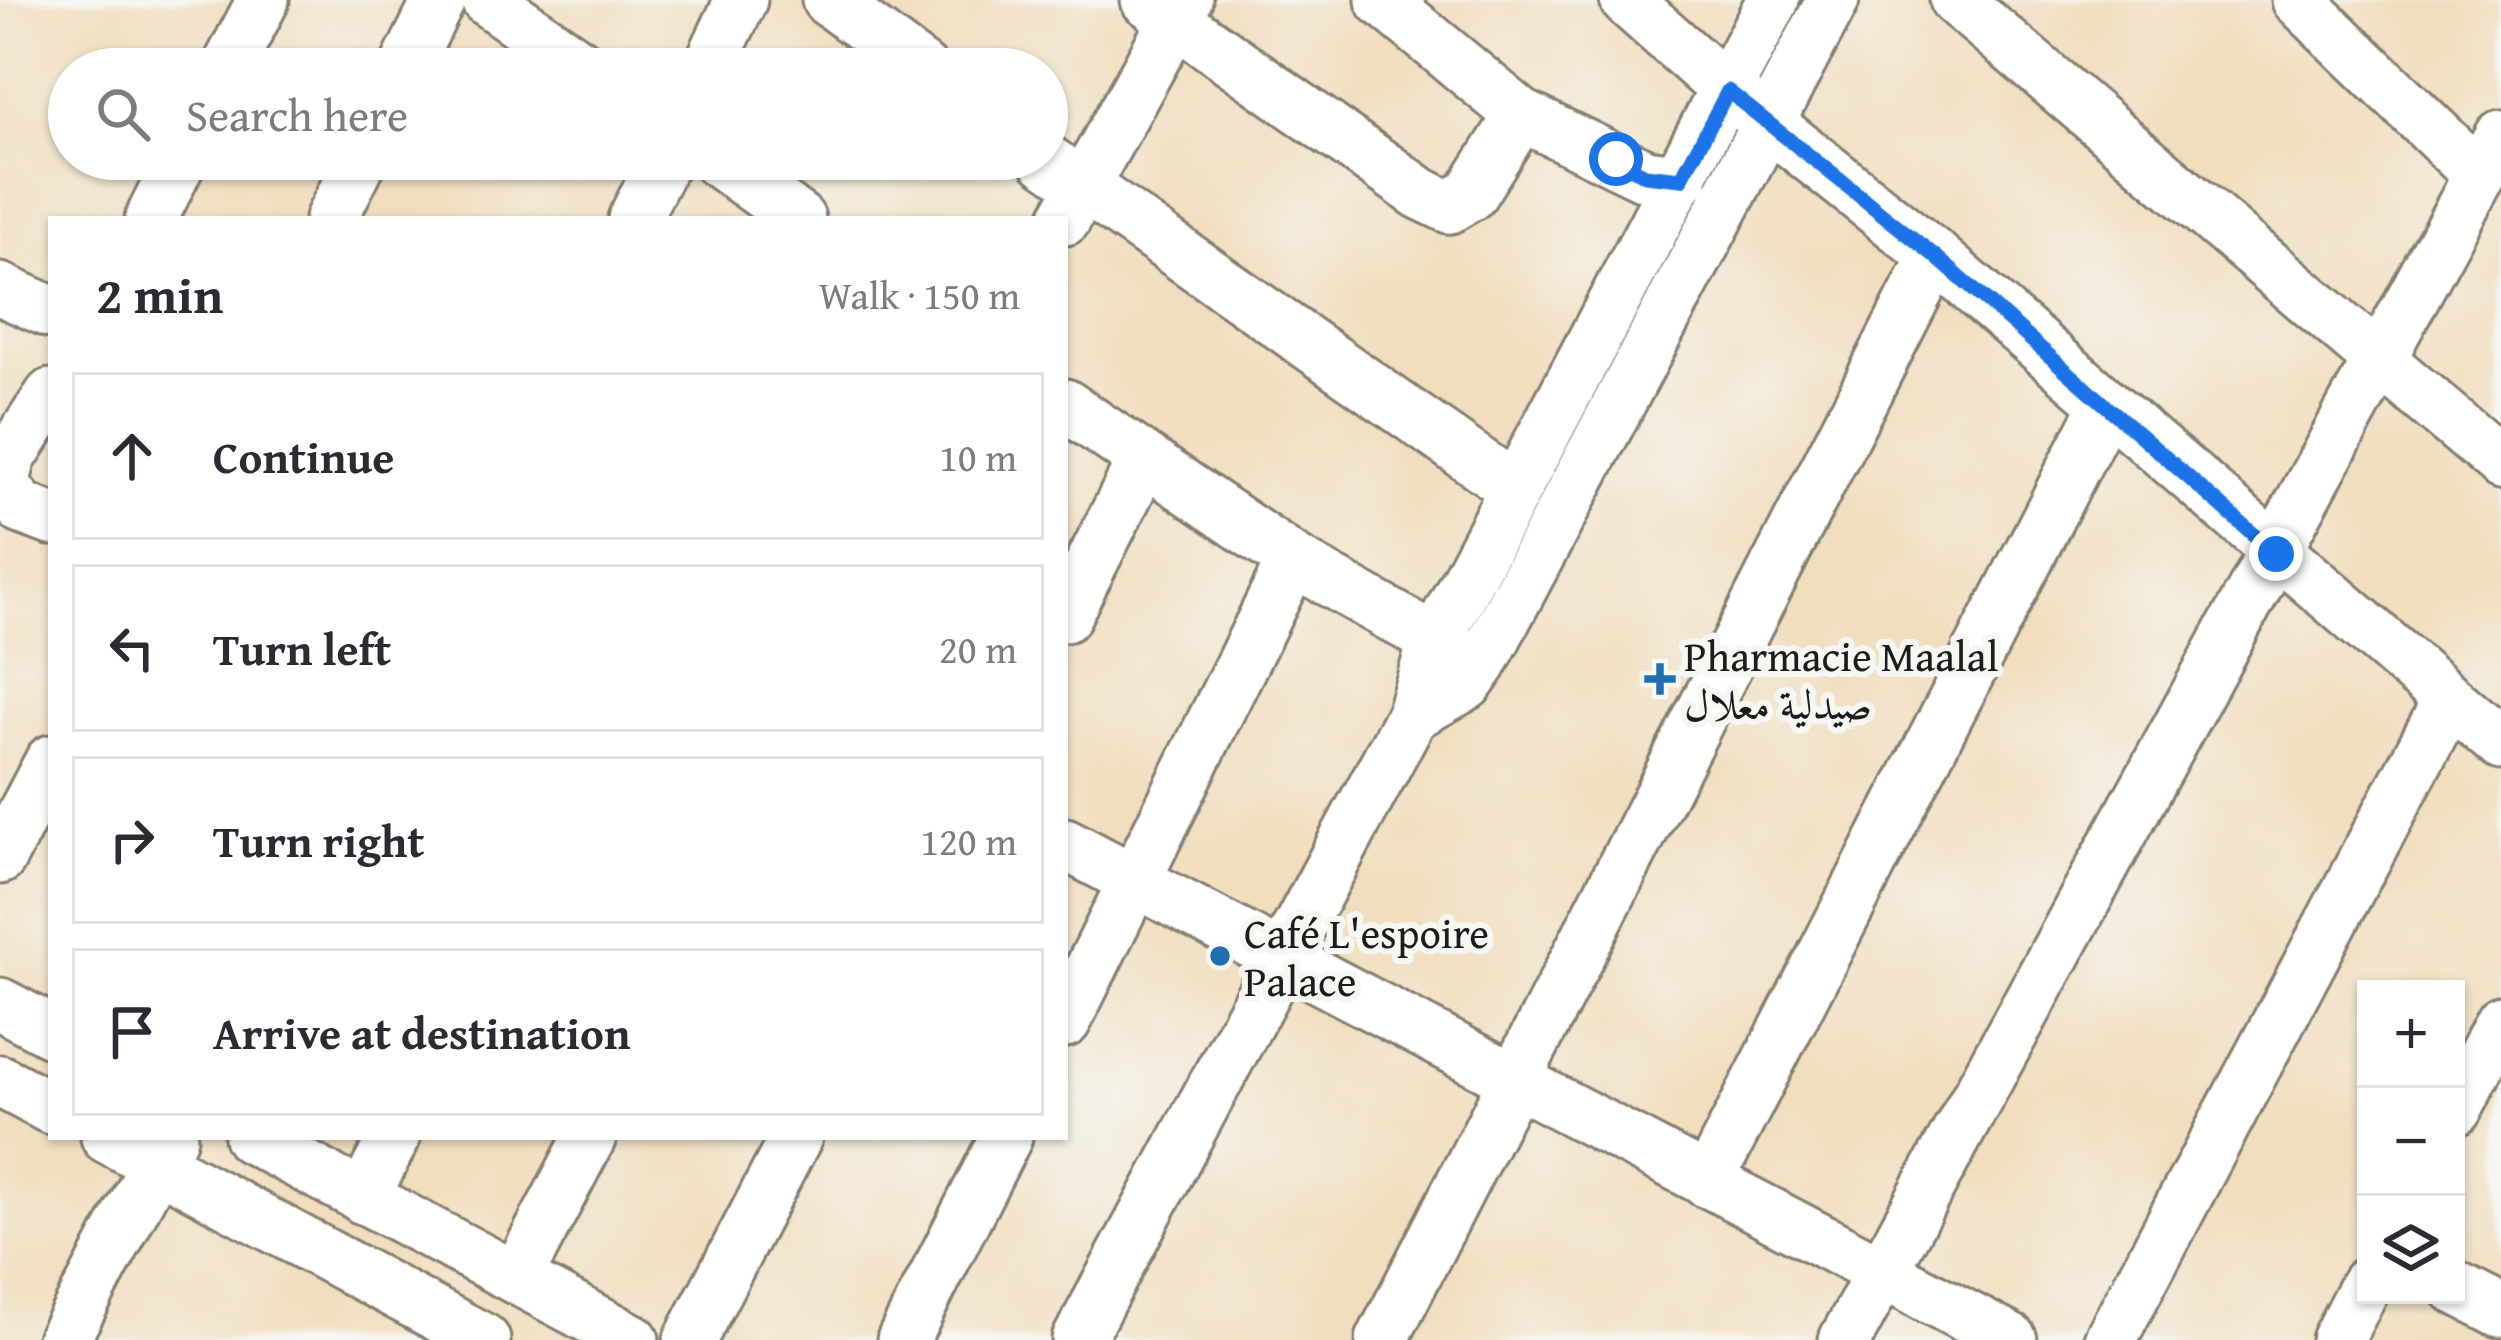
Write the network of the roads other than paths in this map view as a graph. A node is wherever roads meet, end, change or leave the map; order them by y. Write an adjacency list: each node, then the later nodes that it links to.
1 (263, 0): 13 (street)
2 (440, 0): 14 (street)
3 (487, 0): 15 (street)
4 (741, 0): 16 (street)
5 (828, 0): 17 (street)
6 (1382, 0): 19 (street)
7 (1625, 0): 18 (street)
8 (1772, 0): 18 (street)
9 (1833, 0): 18 (street)
10 (1956, 0): 34 (street)
11 (2298, 0): 20 (street)
12 (1170, 6): 19 (street); 26 (street)
13 (238, 48)
14 (416, 48)
15 (556, 48)
16 (719, 48)
17 (893, 48)
18 (1747, 107): 21 (street); 31 (street); 46 (street)
19 (1521, 115): 21 (street)
20 (2491, 156): 34 (street)
21 (1681, 179): 40 (street)
22 (170, 180): 27 (street)
23 (350, 180): 28 (street)
24 (654, 180): 29 (street)
25 (745, 180): 30 (street)
26 (1064, 188): 40 (street)
27 (152, 216)
28 (332, 216)
29 (636, 216)
30 (796, 216)
31 (1935, 256): 36 (street); 59 (street)
32 (0, 289): 33 (street)
33 (48, 311)
34 (2381, 362): 39 (street); 42 (street)
35 (48, 400): 41 (street)
36 (2106, 405): 42 (street); 70 (street)
37 (1068, 407): 38 (street)
38 (1144, 459): 43 (street); 44 (street)
39 (2501, 463)
40 (1513, 487): 45 (street)
41 (48, 518)
42 (2276, 554): 47 (street); 72 (street)
43 (1293, 560): 45 (street); 53 (street)
44 (1068, 610)
45 (1434, 643): 46 (street); 48 (street)
46 (1481, 664): 48 (street)
47 (2449, 700): 49 (street); 86 (street)
48 (1412, 715): 54 (street)
49 (2501, 744)
50 (48, 767): 52 (street)
51 (1068, 846): 53 (street)
52 (0, 858)
53 (1136, 880): 54 (street); 56 (street)
54 (1282, 956): 59 (street); 82 (street)
55 (0, 1004): 58 (street)
56 (1068, 1015)
57 (2501, 1022): 61 (street)
58 (48, 1029)
59 (1514, 1078): 70 (street); 83 (street)
60 (0, 1082): 62 (street)
61 (2465, 1092)
62 (48, 1106)
63 (120, 1140): 69 (street)
64 (256, 1140): 71 (street)
65 (392, 1140): 71 (street)
66 (588, 1140): 73 (street)
67 (794, 1140): 80 (street)
68 (1004, 1140): 81 (street)
69 (164, 1150): 77 (street); 78 (street)
70 (1707, 1182): 72 (street)
71 (363, 1198): 73 (street)
72 (1880, 1273): 84 (street); 85 (street)
73 (516, 1278): 79 (street)
74 (2465, 1293): 76 (street)
75 (2357, 1301): 87 (street)
76 (2501, 1311)
77 (63, 1340)
78 (484, 1340)
79 (633, 1340)
80 (689, 1340)
81 (903, 1340)
82 (1078, 1340)
83 (1382, 1340)
84 (1846, 1340)
85 (2011, 1340)
86 (2110, 1340)
87 (2337, 1340)

